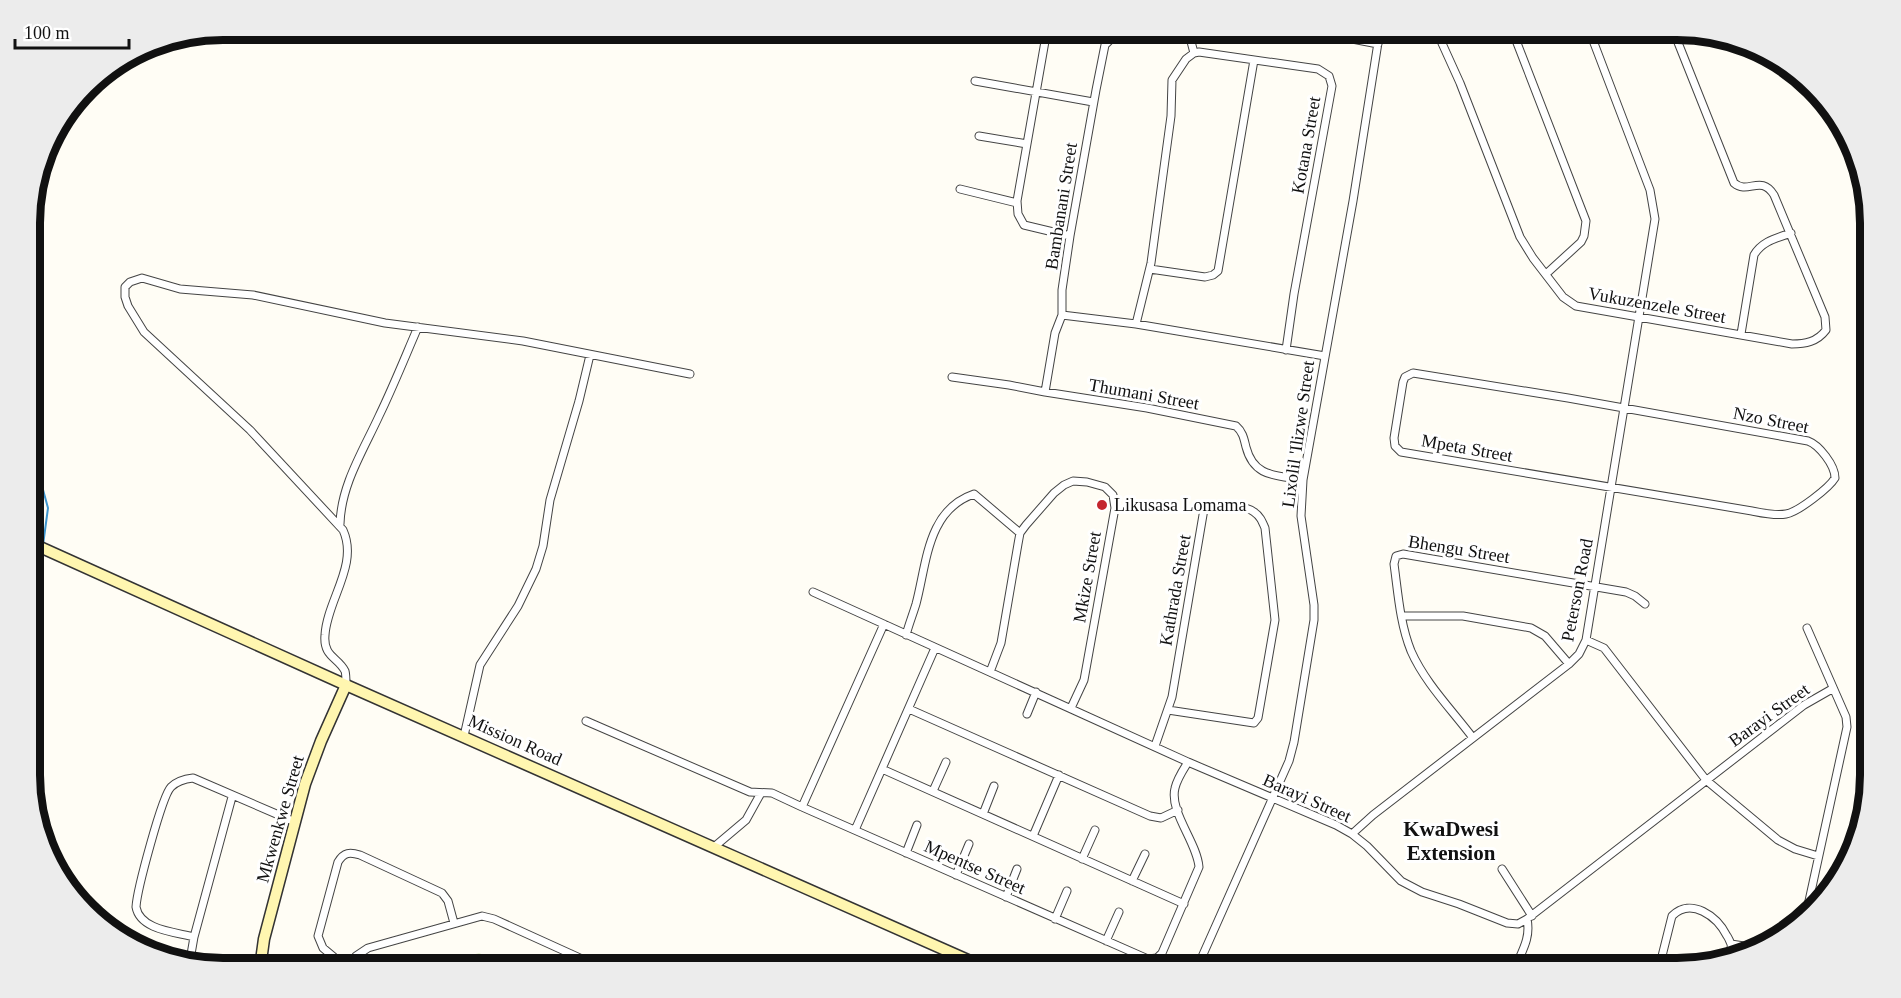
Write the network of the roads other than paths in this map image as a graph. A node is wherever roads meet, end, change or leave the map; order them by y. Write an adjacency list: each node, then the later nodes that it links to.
1 (1045, 40): 14 (street)
2 (1110, 40): 15 (street, Bambanani Street)
3 (1191, 40): 11 (street)
4 (1359, 40): 10 (street)
5 (1379, 40): 10 (street, Lixolil 'Ilizwe Street)
6 (1441, 40): 23 (street, Vukuzenzele Street)
7 (1516, 40): 23 (street)
8 (1592, 40): 25 (street, Peterson Road)
9 (1677, 40): 20 (street)
10 (1378, 44): 31 (street, Lixolil 'Ilizwe Street)
11 (1194, 53): 12 (street, Kotana Street); 22 (street)
12 (1254, 60): 22 (street); 29 (street, Kotana Street)
13 (975, 81): 14 (street)
14 (1036, 93): 15 (street); 17 (street)
15 (1093, 102): 21 (street, Bambanani Street)
16 (979, 136): 17 (street)
17 (1027, 144): 19 (street)
18 (960, 189): 19 (street)
19 (1017, 203): 21 (street)
20 (1791, 233): 28 (street); 28 (street, Vukuzenzele Street)
21 (1070, 236): 24 (street, Bambanani Street)
22 (1150, 269): 26 (street)
23 (1546, 274): 25 (street, Vukuzenzele Street)
24 (1062, 315): 26 (street); 34 (street, Bambanani Street)
25 (1640, 317): 28 (street, Vukuzenzele Street); 35 (street, Peterson Road)
26 (1136, 324): 29 (street)
27 (418, 327): 30 (street); 38 (street); 38 (street)
28 (1741, 334)
29 (1286, 350): 31 (street)
30 (590, 355): 32 (street); 60 (street)
31 (1325, 356): 36 (street, Lixolil 'Ilizwe Street)
32 (690, 374)
33 (952, 377): 34 (street, Thumani Street)
34 (1045, 392): 36 (street, Thumani Street)
35 (1625, 409): 37 (street, Peterson Road); 37 (street, Nzo Street); 37 (street, Mpeta Street)
36 (1303, 480): 72 (street, Lixolil 'Ilizwe Street)
37 (1612, 488): 41 (street, Peterson Road)
38 (340, 525): 52 (street)
39 (1020, 533): 47 (street); 51 (street); 55 (street, Mkize Street)
40 (40, 547): 52 (street, Mission Road)
41 (1594, 586): 43 (street, Bhengu Street); 44 (street, Bhengu Street); 48 (street, Peterson Road)
42 (813, 592): 45 (street, Barayi Street)
43 (1645, 604)
44 (1402, 616): 50 (street); 61 (street, Bhengu Street)
45 (884, 624): 47 (street, Barayi Street); 73 (street)
46 (1807, 628): 53 (street)
47 (906, 635): 49 (street, Barayi Street)
48 (1586, 640): 50 (street, Peterson Road); 67 (street)
49 (935, 648): 51 (street, Barayi Street); 56 (street)
50 (1569, 664): 61 (street, Peterson Road)
51 (990, 672): 54 (street, Barayi Street)
52 (346, 685): 60 (street, Mission Road); 76 (street, Mkwenkwe Street)
53 (1832, 689): 67 (street, Barayi Street); 86 (street)
54 (1036, 692): 55 (street, Barayi Street); 58 (street)
55 (1071, 708): 62 (street, Barayi Street)
56 (909, 709): 65 (street); 66 (street)
57 (1168, 710): 57 (street, Kathrada Street); 62 (street, Kathrada Street)
58 (1027, 714)
59 (586, 721): 70 (street, Mpentse Street)
60 (464, 736): 83 (street, Mission Road)
61 (1473, 738): 80 (street, Peterson Road)
62 (1155, 746): 64 (street, Barayi Street)
63 (946, 762): 69 (street)
64 (1188, 762): 72 (street, Barayi Street); 74 (street, Mpentse Street)
65 (882, 770): 69 (street); 78 (street)
66 (1059, 775): 74 (street); 81 (street)
67 (1706, 780): 86 (street); 97 (street, Barayi Street)
68 (994, 786): 75 (street)
69 (933, 791): 75 (street)
70 (761, 793): 73 (street, Mpentse Street); 83 (street)
71 (232, 796): 76 (street); 100 (street); 100 (street)
72 (1272, 797): 80 (street, Barayi Street); 110 (street, Lixolil 'Ilizwe Street)
73 (802, 807): 78 (street, Mpentse Street)
74 (1178, 810): 95 (street, Mpentse Street)
75 (983, 814): 81 (street)
76 (295, 822): 113 (street, Mkwenkwe Street)
77 (917, 825): 84 (street)
78 (855, 830): 84 (street, Mpentse Street)
79 (1095, 830): 87 (street)
80 (1352, 834): 97 (street, Barayi Street)
81 (1033, 836): 87 (street)
82 (969, 844): 90 (street)
83 (714, 847): 107 (street, Mission Road)
84 (906, 853): 90 (street, Mpentse Street)
85 (1145, 854): 91 (street)
86 (1818, 856): 94 (street)
87 (1082, 859): 91 (street)
88 (1017, 869): 93 (street)
89 (1502, 869): 97 (street)
90 (956, 875): 93 (street, Mpentse Street)
91 (1132, 881): 95 (street)
92 (1067, 891): 98 (street)
93 (1006, 897): 98 (street, Mpentse Street)
94 (1809, 901)
95 (1184, 904): 109 (street, Mpentse Street)
96 (1119, 912): 101 (street)
97 (1530, 917): 111 (street)
98 (1055, 919): 101 (street, Mpentse Street)
99 (454, 923): 106 (street); 114 (street); 115 (street)
100 (194, 938): 105 (street)
101 (1106, 941): 108 (street, Mpentse Street)
102 (1731, 944): 103 (street); 104 (street); 112 (street)
103 (1742, 946)
104 (1730, 950)
105 (191, 954)
106 (571, 954): 116 (street); 117 (street)
107 (962, 957)
108 (1137, 957)
109 (1158, 957)
110 (1202, 957)
111 (1520, 957)
112 (1662, 957)
113 (261, 958)
114 (335, 958)
115 (355, 958)
116 (569, 958)
117 (579, 958)

